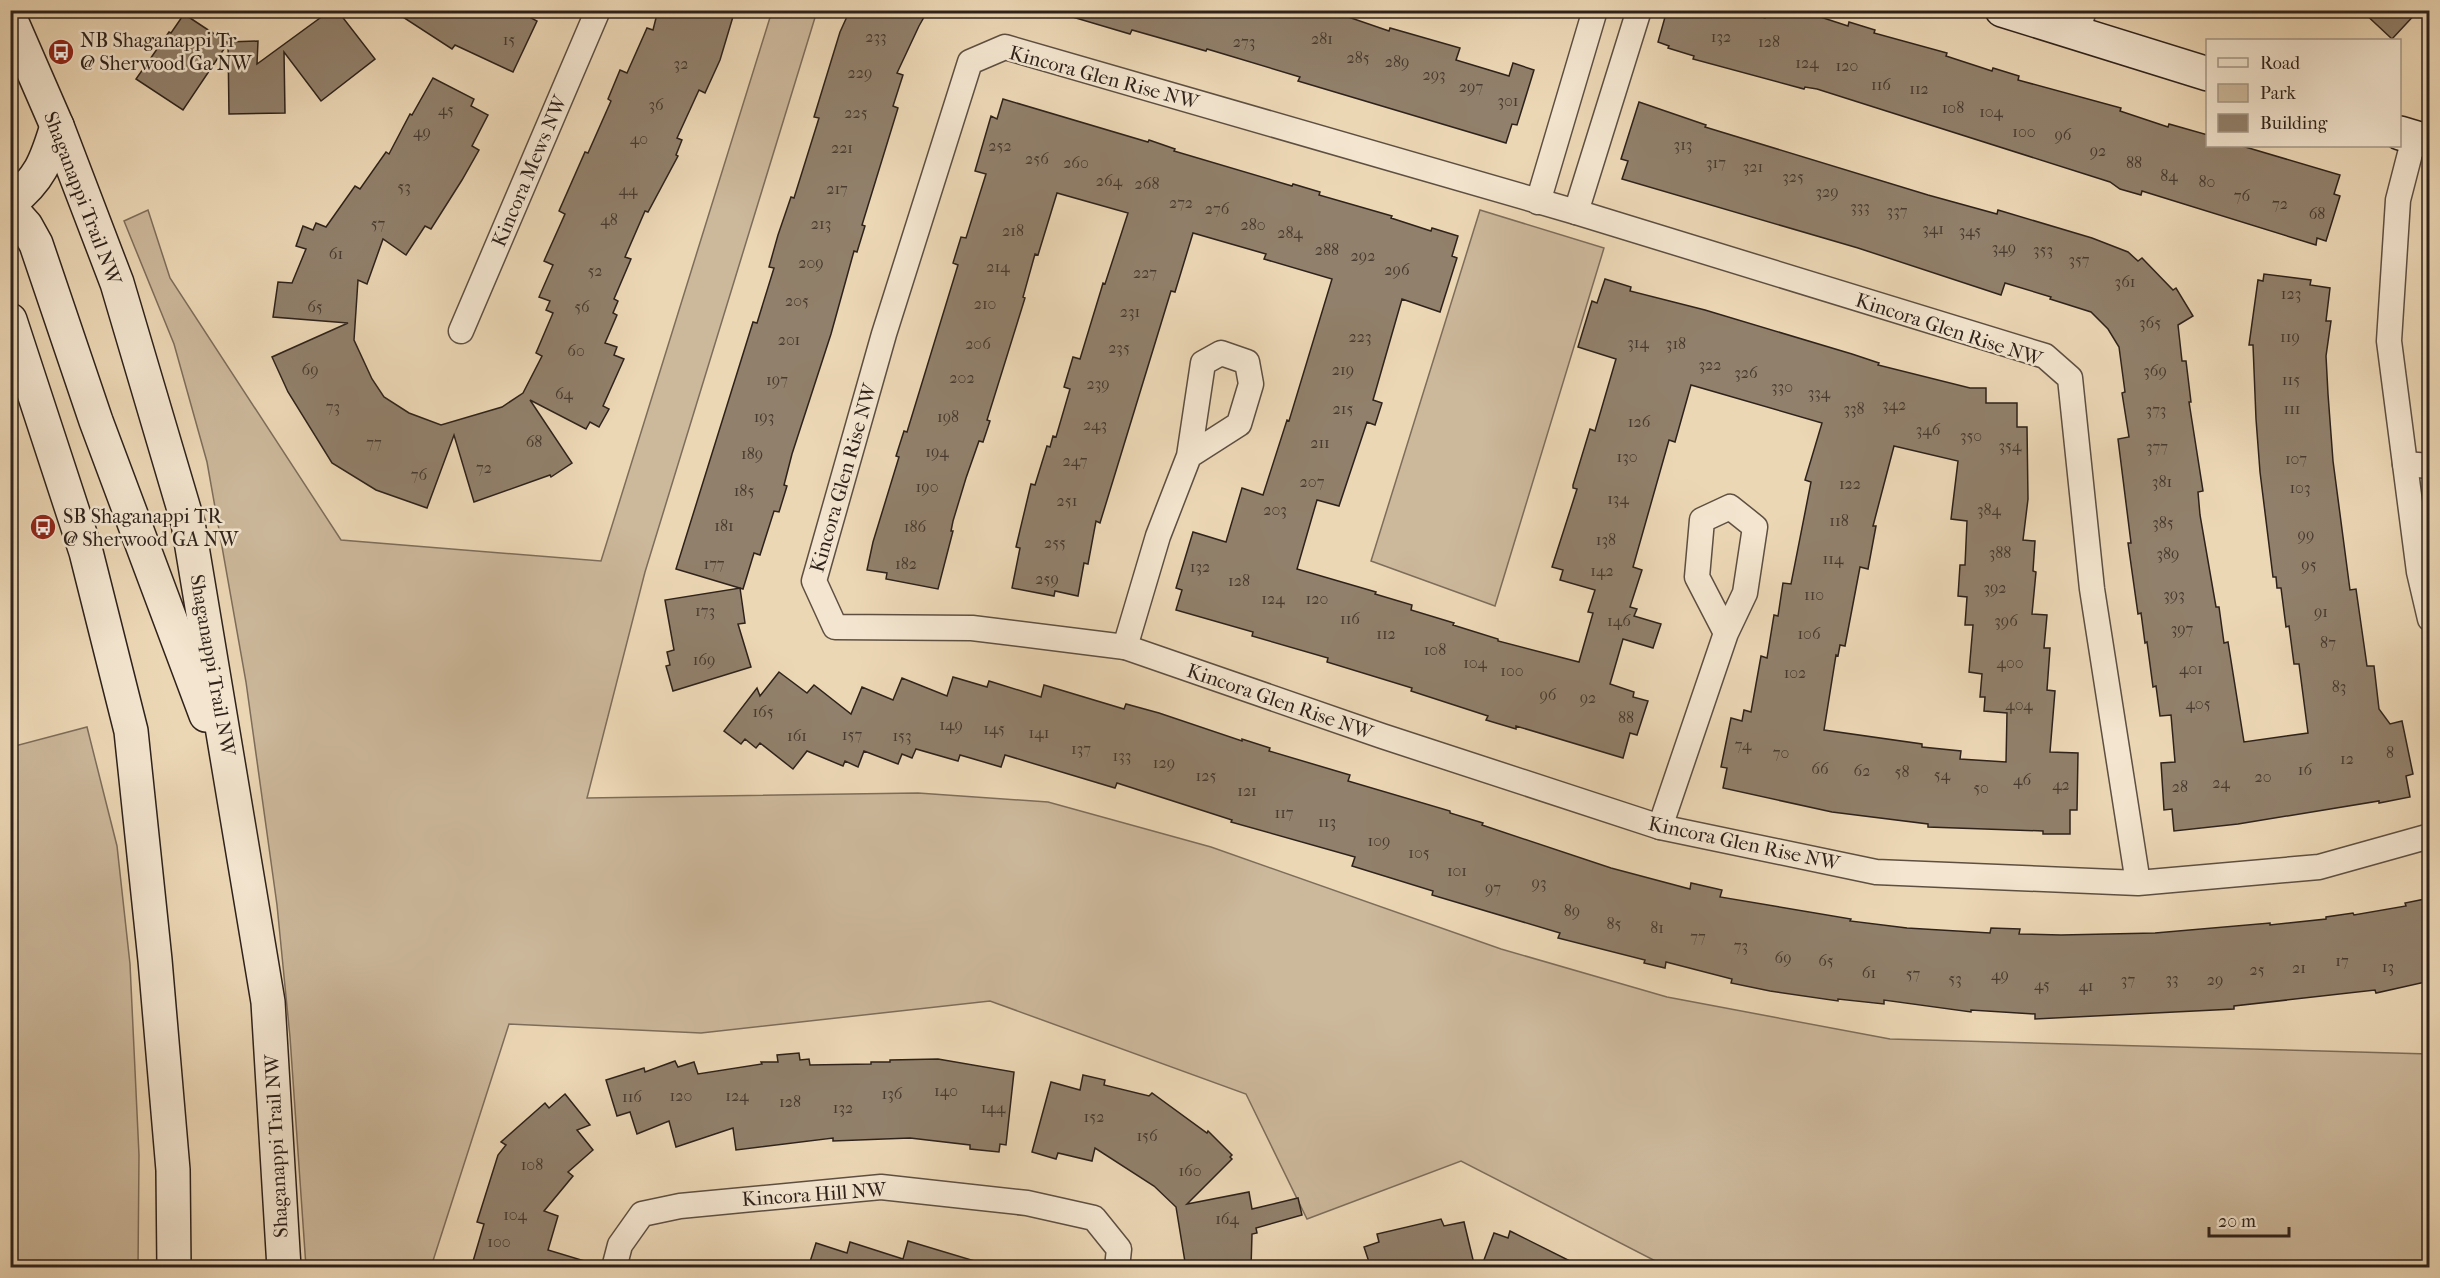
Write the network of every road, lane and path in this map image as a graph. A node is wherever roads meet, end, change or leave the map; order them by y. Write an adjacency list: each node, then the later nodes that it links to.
1 (598, 10): 14 (street, Kincora Mews NW)
2 (1595, 10): 10 (street)
3 (1639, 10): 12 (street)
4 (2002, 10): 6 (main road)
5 (10, 18): 8 (main road, Shaganappi Trail NW)
6 (2080, 22): 7 (main road)
7 (2206, 73)
8 (57, 126): 11 (main road); 23 (main road, Shaganappi Trail NW)
9 (2414, 137): 18 (street)
10 (1538, 202): 12 (street, Kincora Glen Rise NW); 22 (street, Kincora Glen Rise NW)
11 (10, 205): 23 (main road)
12 (1576, 212): 26 (street, Kincora Glen Rise NW)
13 (10, 320): 16 (main road)
14 (460, 331)
15 (10, 363): 16 (main road)
16 (37, 404): 27 (main road)
17 (1189, 456): 22 (street)
18 (2405, 464): 19 (street); 20 (street)
19 (2430, 466)
20 (2430, 619)
21 (1726, 633): 24 (street)
22 (1125, 647): 24 (street, Kincora Glen Rise NW)
23 (234, 793): 28 (main road, Shaganappi Trail NW)
24 (1660, 827): 26 (street, Kincora Glen Rise NW)
25 (2430, 836): 26 (street, Kincora Glen Rise NW)
26 (2138, 883)
27 (174, 1268)
28 (284, 1268)
29 (614, 1268): 30 (street, Kincora Hill NW)
30 (1117, 1268)

